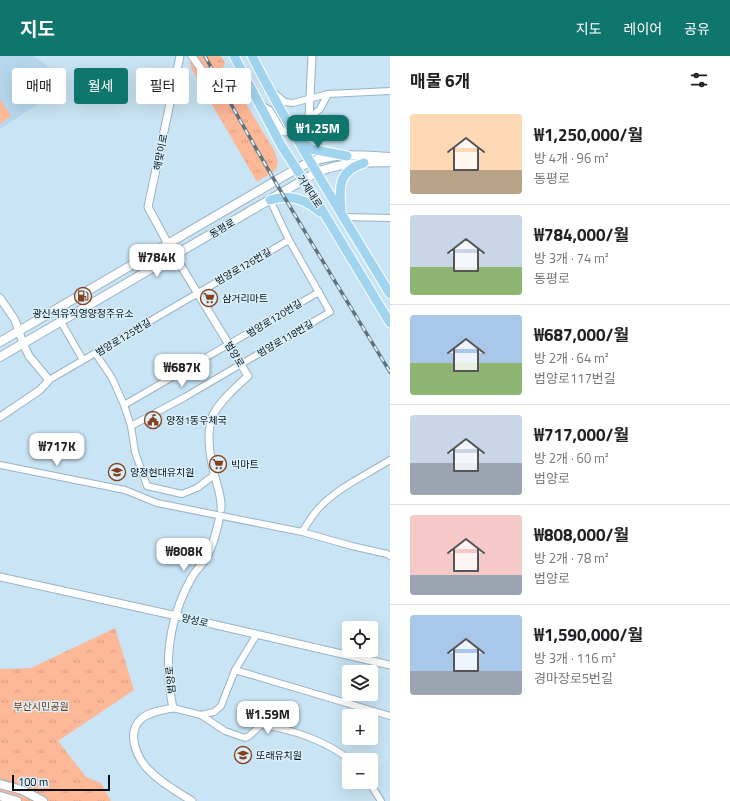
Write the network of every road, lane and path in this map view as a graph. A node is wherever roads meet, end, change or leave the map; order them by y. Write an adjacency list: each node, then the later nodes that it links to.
1 (180, 56): 29 (street, 해맞이로)
2 (192, 56): 6 (street)
3 (234, 56): 7 (main road, 거제대로)
4 (252, 56): 9 (main road, 거제대로)
5 (312, 56): 12 (street)
6 (200, 68)
7 (240, 68)
8 (251, 89): 13 (main road, 거제대로)
9 (270, 90): 12 (street); 15 (main road, 거제대로)
10 (390, 91): 11 (street)
11 (328, 94): 12 (street); 14 (street)
12 (309, 98): 14 (street)
13 (259, 105): 15 (street); 21 (main road, 거제대로)
14 (308, 118): 15 (street)
15 (293, 133): 16 (main road); 18 (main road, 거제대로)
16 (347, 156): 17 (main road, 동평로); 18 (main road, 동평로)
17 (390, 157)
18 (311, 161): 21 (main road, 동평로); 22 (main road, 거제대로)
19 (390, 162): 20 (main road, 동평로)
20 (364, 163): 22 (main road, 동평로); 25 (main road)
21 (296, 169): 23 (main road, 거제대로); 29 (main road, 동평로)
22 (317, 172): 23 (main road, 동평로); 25 (main road, 거제대로)
23 (304, 180): 24 (main road, 동평로); 26 (main road, 거제대로)
24 (270, 200): 26 (main road); 28 (street); 30 (main road, 동평로)
25 (343, 216): 27 (street); 33 (main road, 거제대로)
26 (326, 217): 36 (main road, 거제대로)
27 (390, 218)
28 (289, 240): 31 (street); 32 (street, 범양로126번길)
29 (168, 244): 37 (main road, 동평로)
30 (175, 256): 32 (street, 범양로); 35 (main road, 동평로)
31 (319, 292): 40 (street, 범양로120번길); 44 (street, 범양로118번길)
32 (197, 293): 40 (street, 범양로); 41 (street, 범양로125번길)
33 (390, 294)
34 (0, 298): 37 (street)
35 (60, 322): 39 (main road, 동평로); 43 (street)
36 (390, 322)
37 (19, 331): 38 (main road, 동평로); 39 (street)
38 (0, 342)
39 (23, 344): 42 (main road, 동평로); 45 (street)
40 (229, 345): 44 (street, 범양로); 46 (street, 범양로120번길)
41 (96, 354): 43 (street, 범양로125번길); 46 (street)
42 (0, 357)
43 (83, 360): 45 (street, 범양로125번길)
44 (241, 364): 48 (street, 범양로118번길); 51 (street, 범양로)
45 (49, 380): 47 (street)
46 (124, 405): 48 (street)
47 (0, 417)
48 (131, 426): 52 (street)
49 (390, 460): 56 (street)
50 (0, 465): 53 (street)
51 (214, 475): 52 (street); 54 (street, 범양로)
52 (147, 486): 53 (street)
53 (144, 497): 56 (street)
54 (221, 509)
55 (219, 520): 59 (street, 범양로)
56 (302, 532): 57 (street)
57 (390, 556)
58 (0, 577): 59 (street, 양성로)
59 (177, 616): 60 (street, 양성로); 63 (street, 범양로)
60 (257, 634): 61 (street, 양성로); 62 (street)
61 (390, 665)
62 (235, 670): 64 (street); 65 (street)
63 (173, 708): 64 (street); 70 (street, 범양로)
64 (200, 715): 66 (street)
65 (390, 716)
66 (342, 753)
67 (0, 784): 72 (main road)
68 (374, 789): 74 (street)
69 (0, 796): 71 (main road)
70 (183, 799): 73 (street, 범양로)
71 (17, 801)
72 (43, 801)
73 (192, 801)
74 (381, 801)

